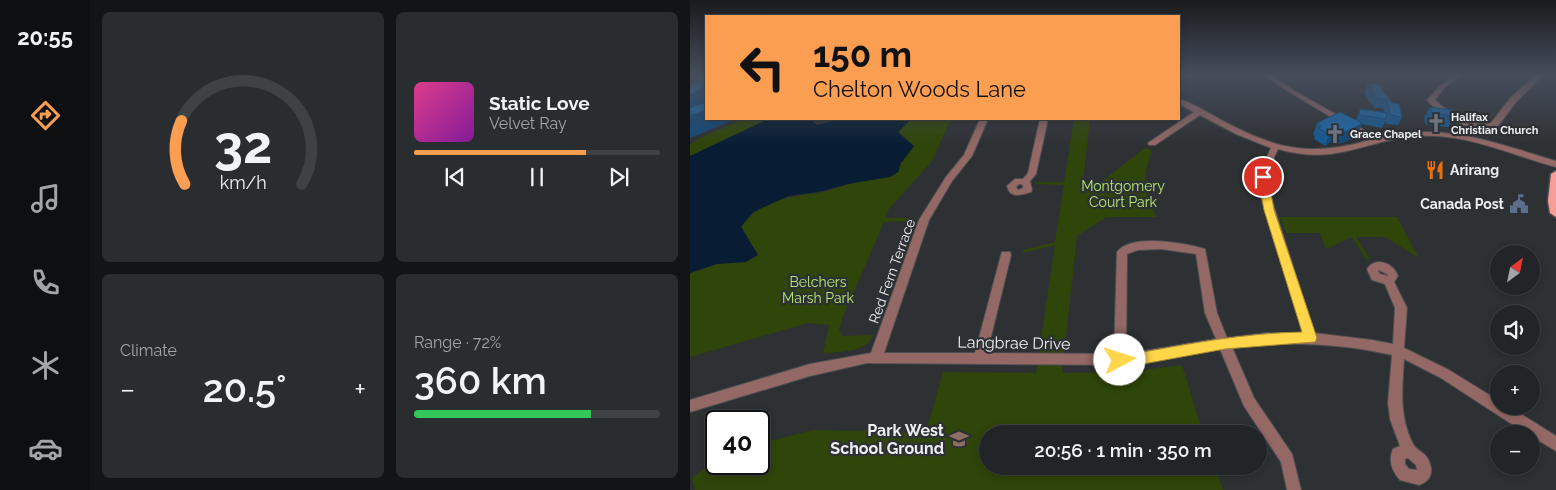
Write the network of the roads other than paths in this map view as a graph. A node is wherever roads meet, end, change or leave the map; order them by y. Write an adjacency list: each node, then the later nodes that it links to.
1 (1303, 98): 8 (street)
2 (1433, 98): 3 (street)
3 (1515, 98)
4 (1180, 102): 5 (street)
5 (1199, 112): 9 (street); 10 (street)
6 (984, 120): 20 (street, Red Fern Terrace)
7 (1044, 120): 13 (street)
8 (1378, 141): 10 (street); 11 (street)
9 (1152, 143)
10 (1275, 147): 17 (street)
11 (1556, 164)
12 (1556, 174): 14 (main road)
13 (1025, 182)
14 (1556, 212)
15 (1006, 255): 21 (street)
16 (1388, 280): 19 (street)
17 (1310, 338): 18 (street, Langbrae Drive); 19 (street, Langbrae Drive)
18 (1225, 343): 22 (street, Langbrae Drive); 22 (street); 26 (street)
19 (1399, 352): 24 (street, Langbrae Drive); 25 (street)
20 (876, 357): 21 (street, Langbrae Drive); 23 (street, Langbrae Drive)
21 (980, 358): 22 (street, Langbrae Drive)
22 (1120, 360)
23 (690, 406)
24 (1556, 444)
25 (1409, 452)
26 (1294, 490)

